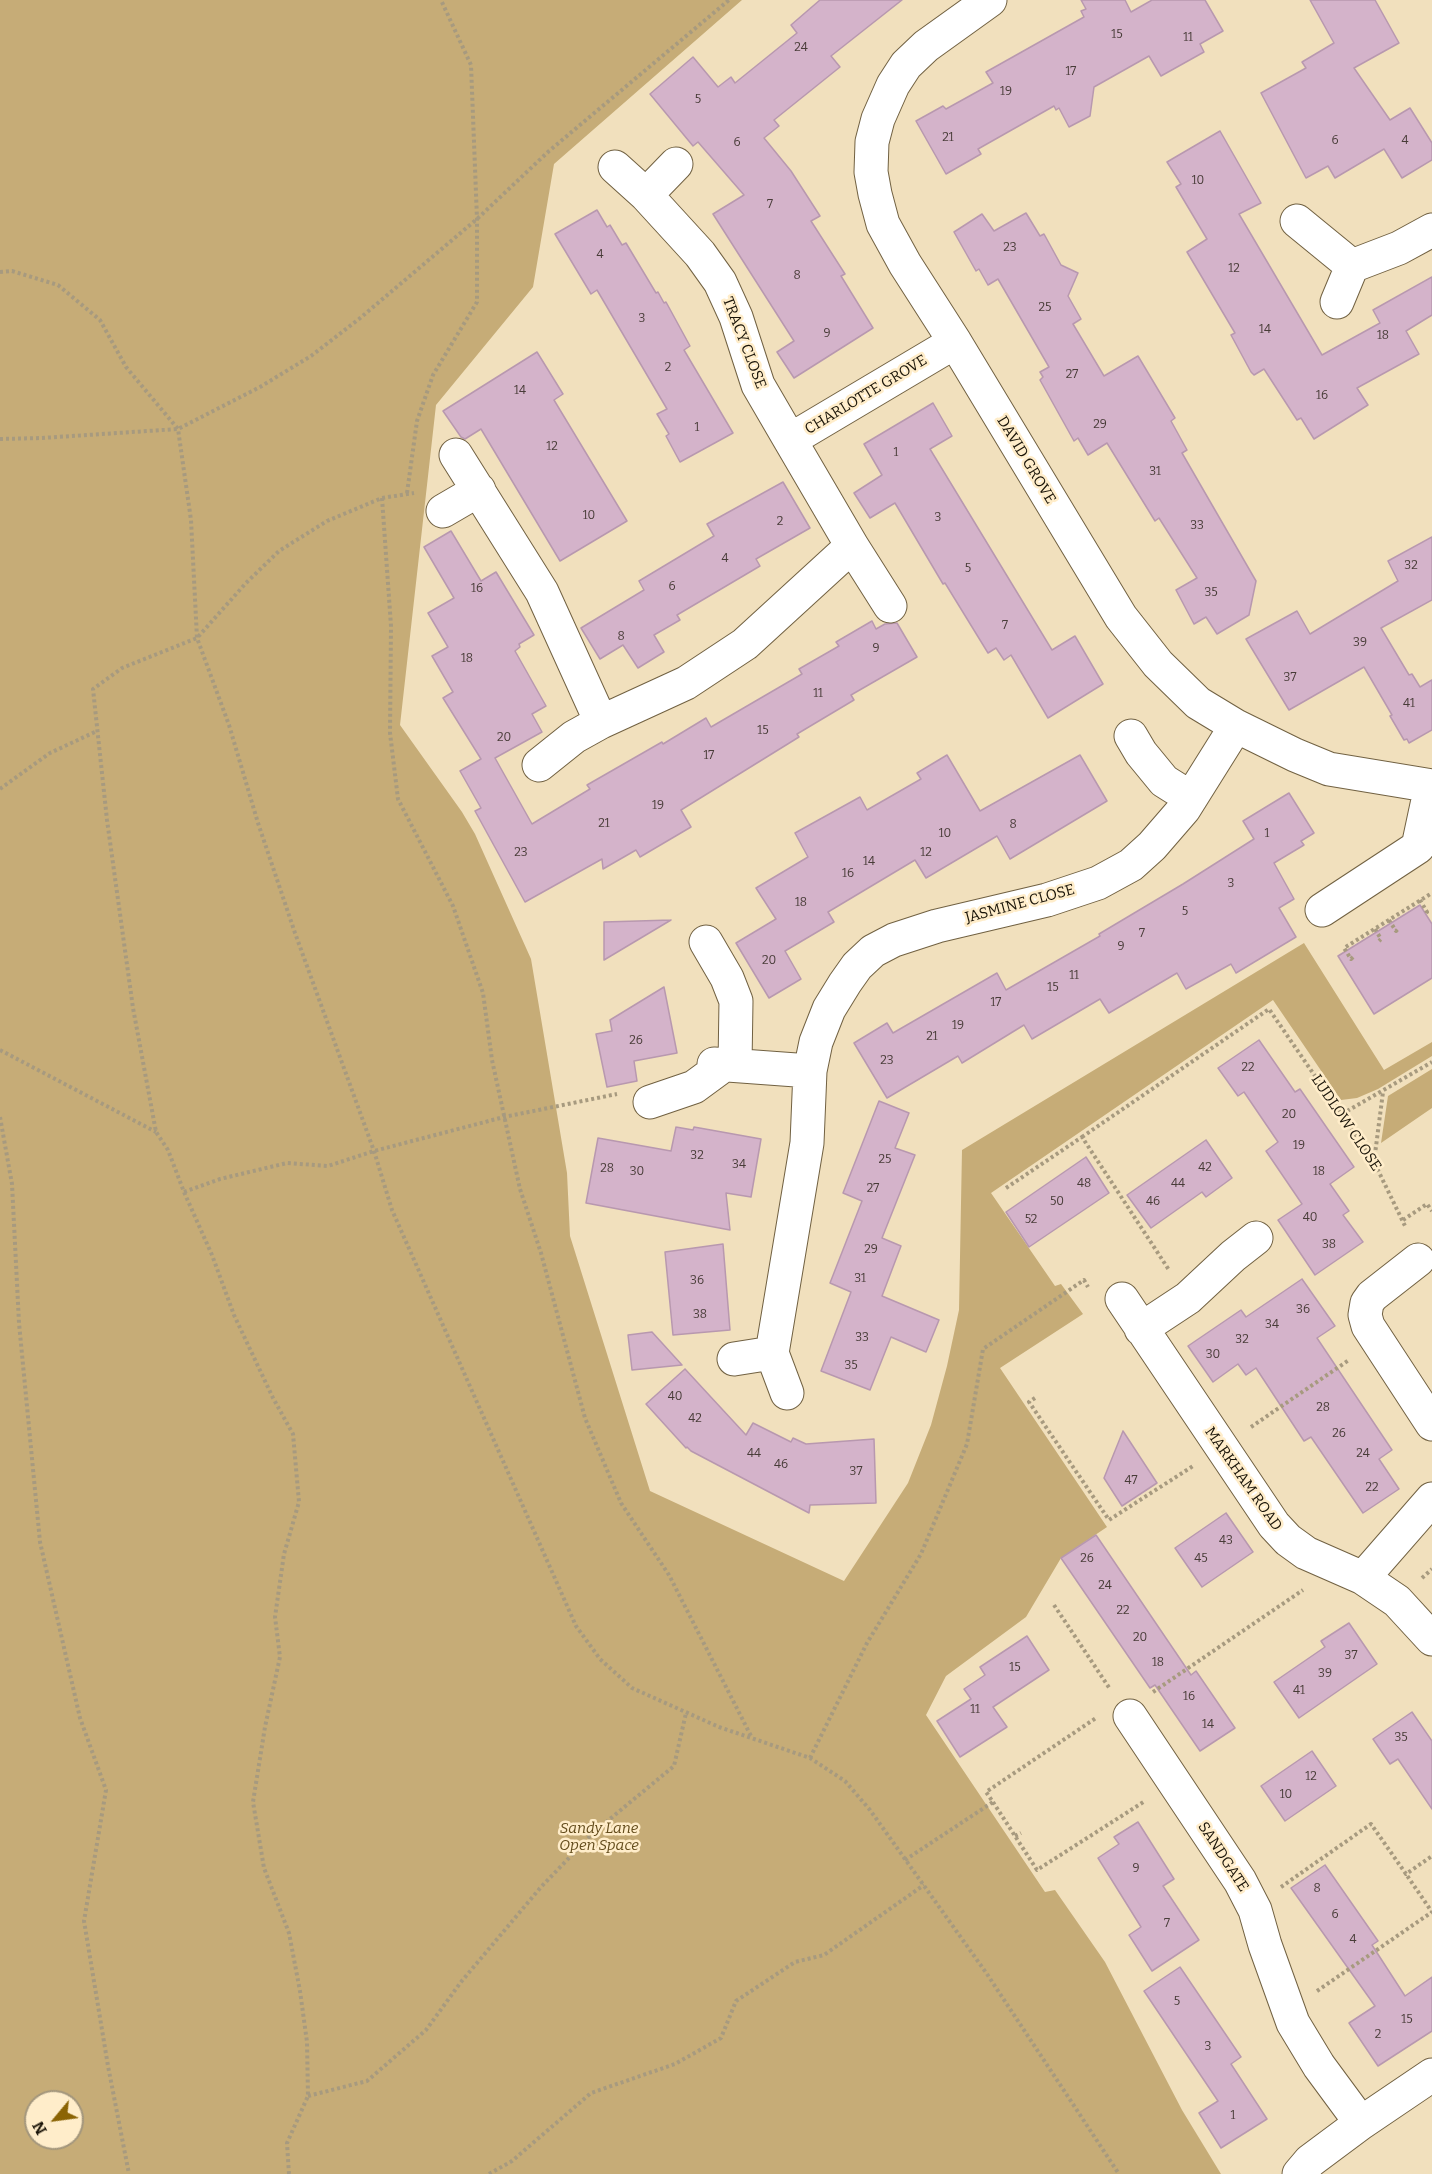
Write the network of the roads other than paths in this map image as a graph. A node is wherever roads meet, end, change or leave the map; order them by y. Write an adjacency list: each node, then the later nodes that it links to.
1 (990, 0): 9 (street, DAVID GROVE)
2 (676, 164): 4 (street)
3 (615, 167): 4 (street, TRACY CLOSE)
4 (646, 195): 10 (street, TRACY CLOSE)
5 (1297, 221): 7 (street)
6 (1432, 230): 7 (street)
7 (1352, 266): 8 (street)
8 (1337, 302)
9 (955, 342): 10 (street, CHARLOTTE GROVE); 17 (street, DAVID GROVE)
10 (790, 440): 14 (street, CHARLOTTE GROVE)
11 (456, 454): 12 (street)
12 (479, 490): 13 (street); 16 (street)
13 (443, 511)
14 (852, 546): 15 (street, CHARLOTTE GROVE); 16 (street)
15 (890, 606)
16 (601, 722): 19 (street)
17 (1236, 726): 20 (street, DAVID GROVE); 21 (street, JASMINE CLOSE)
18 (1131, 736): 21 (street)
19 (539, 765)
20 (1432, 786): 22 (street)
21 (1191, 798): 25 (street, JASMINE CLOSE)
22 (1322, 910)
23 (706, 942): 24 (street)
24 (724, 1065): 25 (street); 26 (street)
25 (810, 1071): 31 (street, JASMINE CLOSE)
26 (650, 1102)
27 (1256, 1238): 30 (street)
28 (1418, 1260): 34 (street)
29 (1122, 1299): 30 (street, MARKHAM ROAD)
30 (1141, 1329): 36 (street, MARKHAM ROAD)
31 (772, 1353): 32 (street); 33 (street, JASMINE CLOSE)
32 (734, 1359)
33 (786, 1393)
34 (1432, 1424)
35 (1432, 1499): 36 (street)
36 (1363, 1578): 37 (street, MARKHAM ROAD)
37 (1432, 1639)
38 (1130, 1716): 40 (street, SANDGATE)
39 (1432, 2075): 40 (street)
40 (1361, 2123): 41 (street)
41 (1299, 2174)

